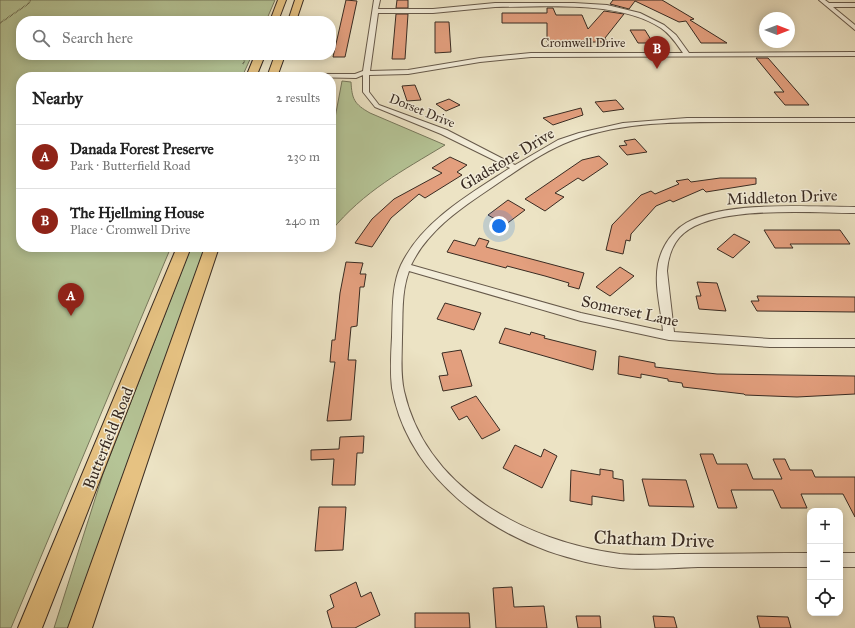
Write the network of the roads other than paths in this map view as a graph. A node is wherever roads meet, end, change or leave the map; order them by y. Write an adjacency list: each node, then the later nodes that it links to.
1 (282, 0): 8 (main road)
2 (299, 0): 9 (main road)
3 (377, 0): 7 (street, Dorset Drive)
4 (822, 0): 5 (street)
5 (828, 5): 6 (street); 10 (street)
6 (855, 5)
7 (375, 12): 11 (street); 17 (street, Dorset Drive)
8 (276, 16)
9 (294, 16)
10 (855, 28)
11 (687, 54): 12 (street, Cromwell Drive); 17 (street, Cromwell Drive)
12 (855, 54)
13 (258, 60): 15 (main road)
14 (278, 60): 16 (main road)
15 (253, 72)
16 (274, 72)
17 (363, 73): 18 (street, Cromwell Drive); 20 (street, Dorset Drive)
18 (336, 76)
19 (855, 120): 20 (street, Gladstone Drive)
20 (515, 168): 24 (street, Gladstone Drive)
21 (855, 210): 25 (street, Middleton Drive)
22 (182, 252): 31 (main road, Butterfield Road)
23 (210, 252): 32 (main road, Butterfield Road)
24 (406, 267): 25 (street, Somerset Lane); 27 (street, Gladstone Drive)
25 (669, 336): 26 (street, Somerset Lane)
26 (855, 343)
27 (432, 461): 28 (street, Chatham Drive)
28 (807, 560)
29 (843, 560): 30 (street)
30 (855, 560)
31 (30, 628)
32 (80, 628)

